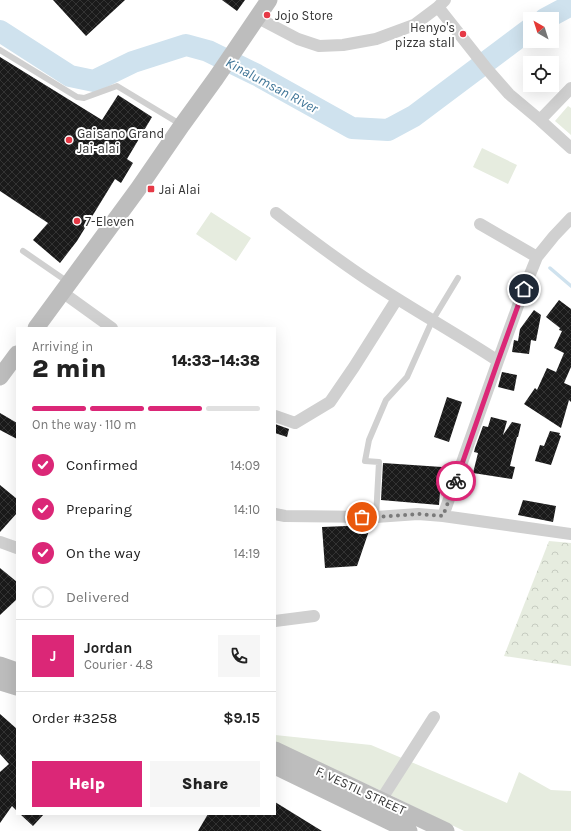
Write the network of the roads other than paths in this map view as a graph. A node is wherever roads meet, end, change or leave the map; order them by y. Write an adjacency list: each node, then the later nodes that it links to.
1 (269, 0): 3 (main road)
2 (441, 4): 3 (street); 6 (street)
3 (258, 18): 7 (main road)
4 (0, 50): 7 (lane)
5 (571, 88): 6 (street)
6 (540, 120): 8 (street)
7 (182, 125): 15 (main road)
8 (571, 148)
9 (276, 213): 16 (street)
10 (571, 218): 13 (street)
11 (480, 224): 13 (street)
12 (23, 251): 15 (lane)
13 (537, 257): 21 (street)
14 (458, 278): 17 (lane)
15 (66, 287): 18 (main road); 19 (street)
16 (397, 299): 17 (street); 23 (street)
17 (432, 321): 21 (street); 26 (lane)
18 (37, 327)
19 (111, 327)
20 (16, 355): 22 (main road)
21 (498, 361): 25 (street)
22 (0, 378)
23 (276, 416)
24 (276, 514): 26 (street)
25 (443, 516): 26 (street); 27 (street)
26 (376, 517)
27 (571, 534)
28 (0, 542): 29 (street)
29 (16, 548)
30 (314, 616): 31 (street)
31 (276, 621)
32 (0, 665): 33 (main road)
33 (16, 671)
34 (0, 682): 35 (main road)
35 (16, 687)
36 (434, 717): 39 (street)
37 (276, 750): 39 (main road, F. VESTIL STREET)
38 (276, 766): 40 (main road, F. VESTIL STREET)
39 (381, 800): 41 (main road, F. VESTIL STREET)
40 (409, 831)
41 (446, 831)

